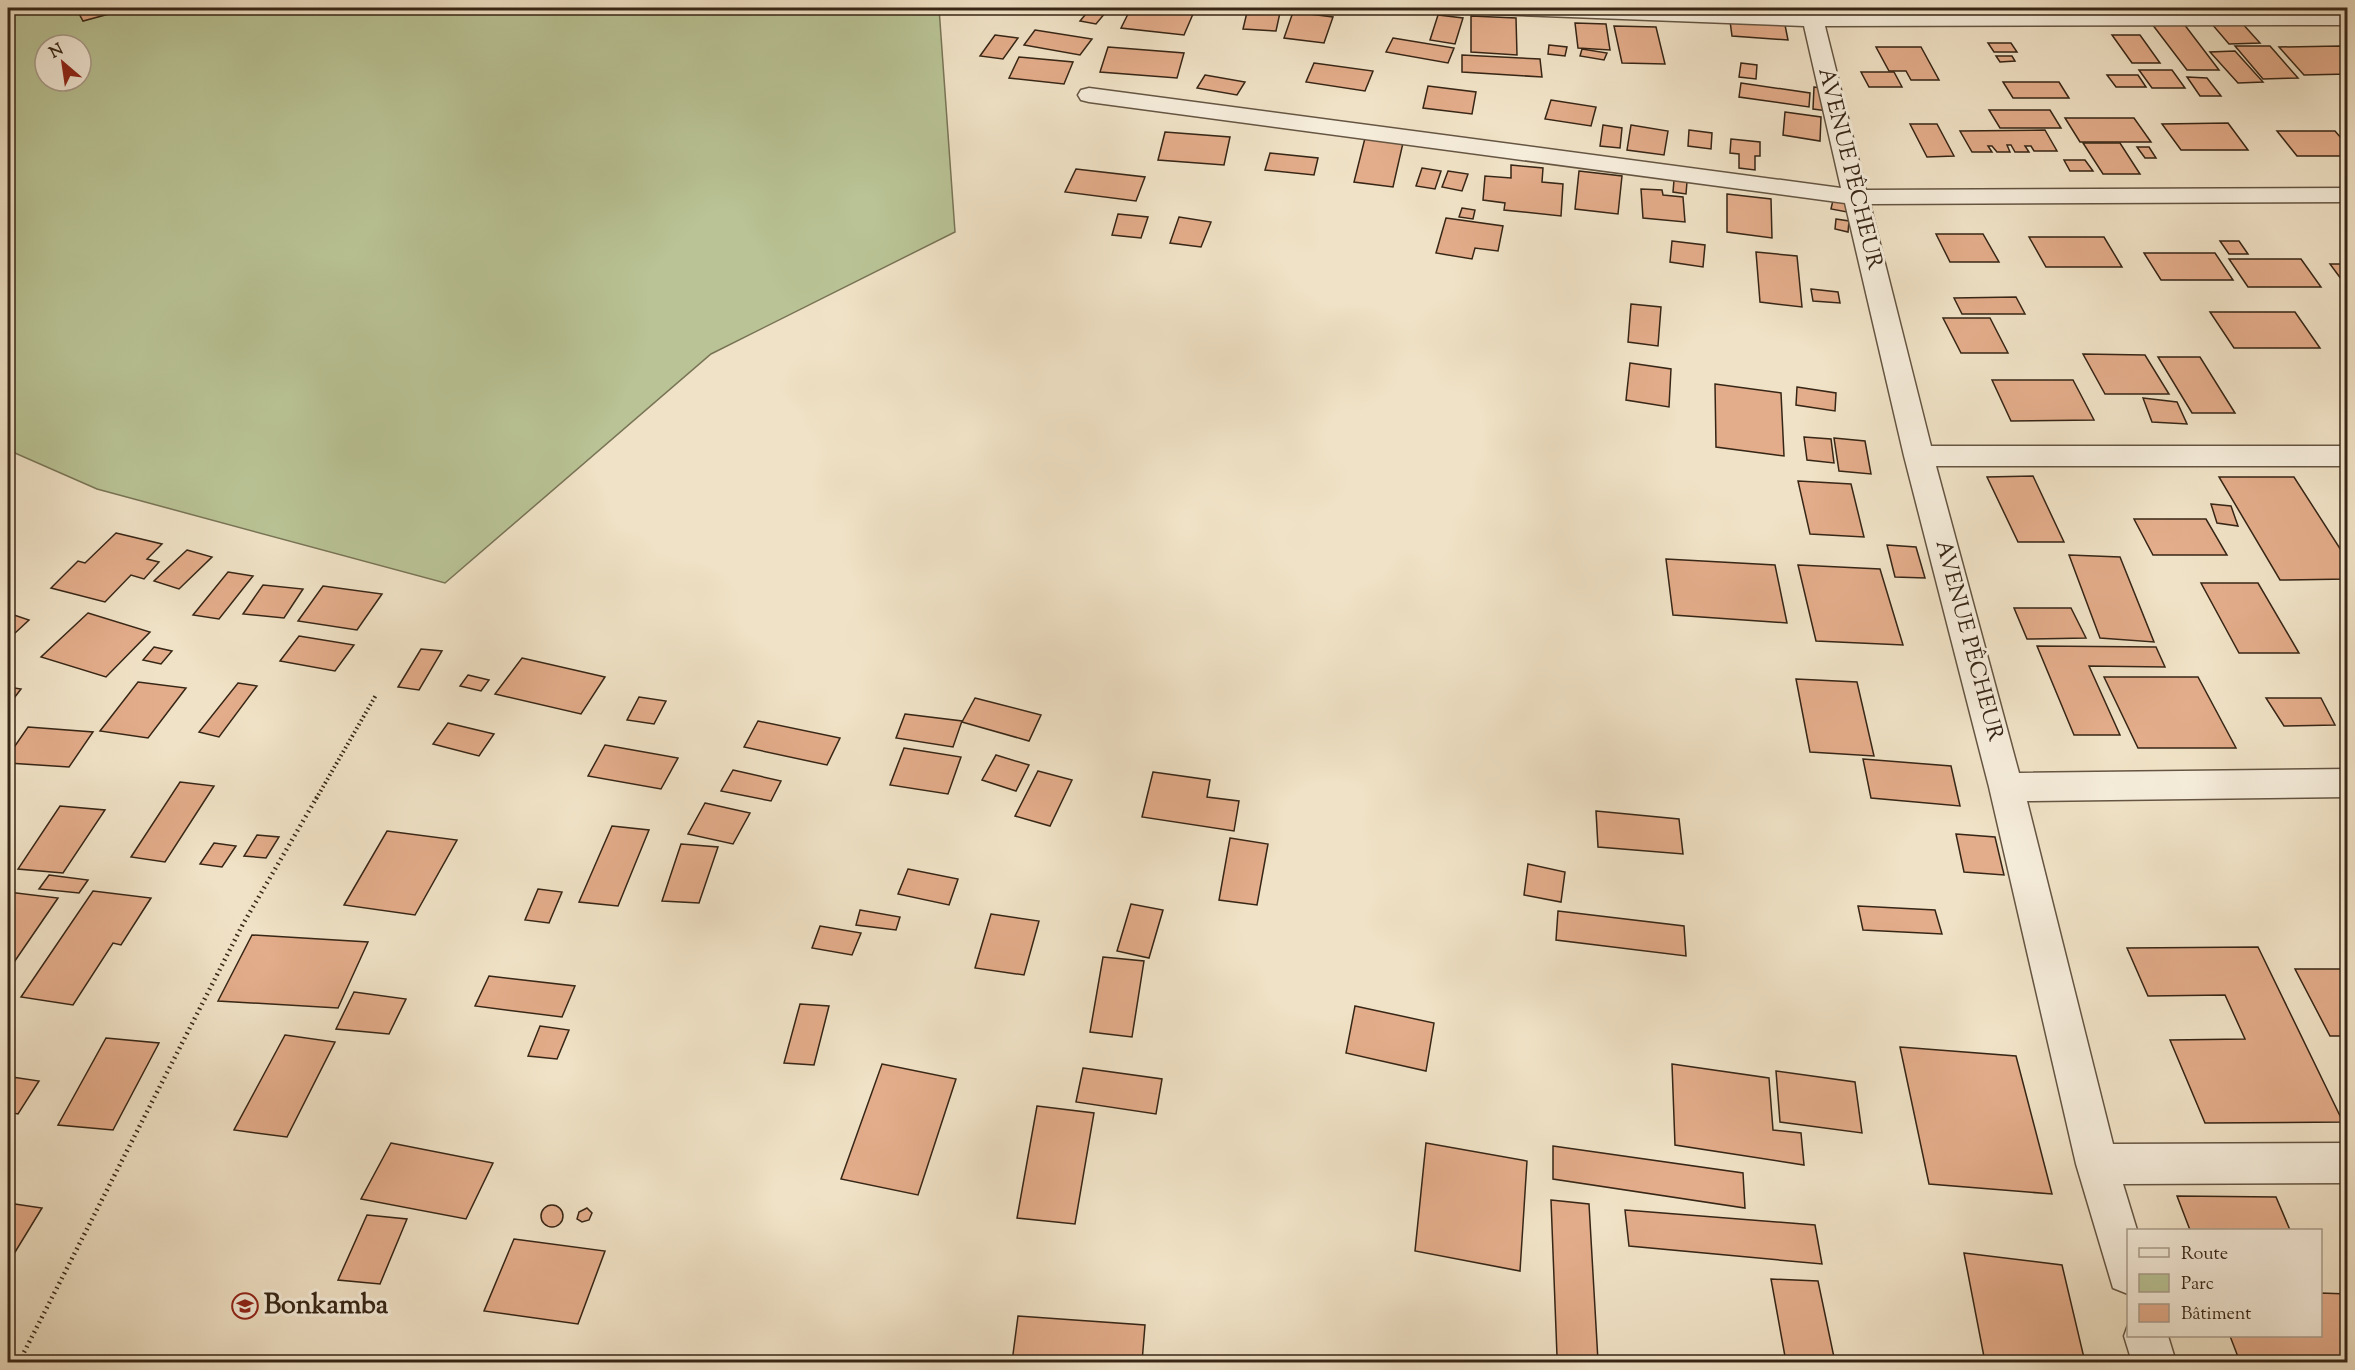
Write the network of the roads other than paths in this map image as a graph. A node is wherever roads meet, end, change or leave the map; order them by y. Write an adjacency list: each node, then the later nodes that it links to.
1 (1492, 8): 2 (street)
2 (1812, 14): 3 (street); 6 (street, AVENUE PÊCHEUR)
3 (2348, 18)
4 (1089, 95): 6 (street)
5 (2348, 195): 6 (street)
6 (1856, 197): 7 (street, AVENUE PÊCHEUR)
7 (1919, 456): 8 (street); 10 (street, AVENUE PÊCHEUR)
8 (2348, 456)
9 (2348, 783): 10 (street)
10 (2006, 787): 12 (street, AVENUE PÊCHEUR)
11 (2348, 1163): 12 (street)
12 (2097, 1164): 13 (street, AVENUE PÊCHEUR)
13 (2127, 1269)
14 (2147, 1337): 15 (street)
15 (2154, 1362)

